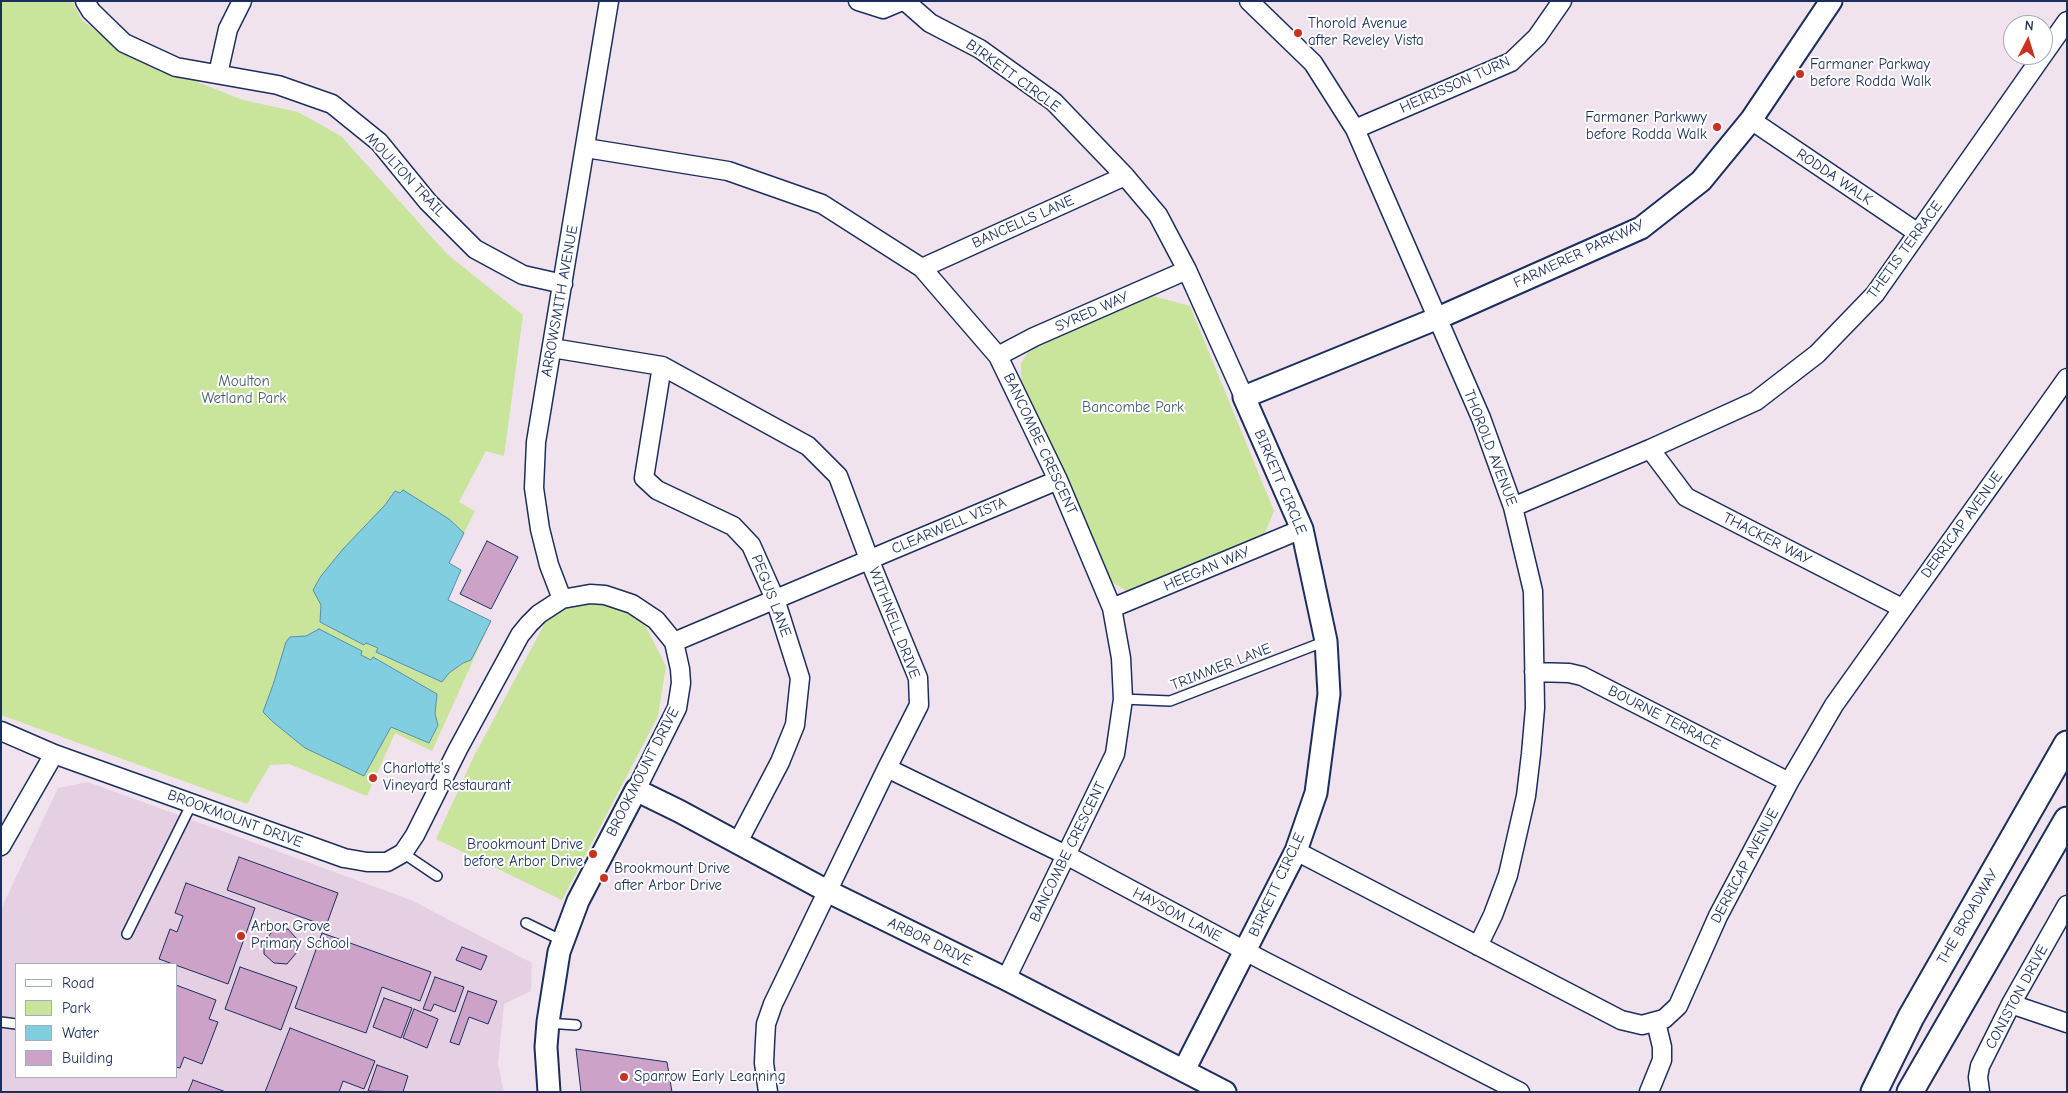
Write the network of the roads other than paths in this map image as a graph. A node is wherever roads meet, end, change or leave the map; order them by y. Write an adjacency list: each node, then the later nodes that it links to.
1 (86, 1): 12 (street, MOULTON TRAIL)
2 (242, 1): 12 (street)
3 (610, 1): 15 (street, ARROWSMITH AVENUE)
4 (858, 1): 5 (street, BIRKETT CIRCLE)
5 (904, 1): 16 (street, BIRKETT CIRCLE)
6 (1249, 1): 14 (street, THOROLD AVENUE)
7 (1562, 1): 14 (street, HEIRISSON TURN)
8 (1831, 1): 13 (street, FARMERER PARKWAY)
9 (2067, 21): 10 (street, THETIS TERRACE)
10 (2053, 41)
11 (2036, 65): 17 (street, THETIS TERRACE)
12 (218, 74): 20 (street, MOULTON TRAIL)
13 (1751, 120): 17 (street, RODDA WALK); 21 (street, FARMERER PARKWAY)
14 (1355, 129): 21 (street, THOROLD AVENUE)
15 (586, 148): 18 (street, BANCOMBE CRESCENT); 20 (street, ARROWSMITH AVENUE)
16 (1125, 176): 18 (street, BANCELLS LANE); 19 (street, BIRKETT CIRCLE)
17 (1918, 234): 27 (street, THETIS TERRACE)
18 (922, 268): 23 (street, BANCOMBE CRESCENT)
19 (1187, 270): 23 (street, SYRED WAY); 26 (street, BIRKETT CIRCLE)
20 (563, 284): 22 (street, ARROWSMITH AVENUE)
21 (1438, 318): 26 (street, FARMERER PARKWAY); 29 (street, THOROLD AVENUE)
22 (552, 348): 24 (street, WITHNELL DRIVE); 32 (street, ARROWSMITH AVENUE)
23 (998, 356): 28 (street, BANCOMBE CRESCENT)
24 (662, 366): 31 (street, WITHNELL DRIVE); 33 (street, PEGUS LANE)
25 (2067, 378): 35 (street, DERRICAP AVENUE)
26 (1244, 397): 30 (street, BIRKETT CIRCLE)
27 (1650, 449): 29 (street, THETIS TERRACE); 35 (street, THACKER WAY)
28 (1058, 480): 31 (street, CLEARWELL VISTA); 34 (street, BANCOMBE CRESCENT)
29 (1513, 507): 38 (street, THOROLD AVENUE)
30 (1302, 529): 34 (street, HEEGAN WAY); 36 (street, BIRKETT CIRCLE)
31 (869, 559): 33 (street, CLEARWELL VISTA); 43 (street, WITHNELL DRIVE)
32 (562, 599): 37 (street, BROOKMOUNT DRIVE); 51 (street, BROOKMOUNT DRIVE)
33 (775, 599): 37 (street, CLEARWELL VISTA); 48 (street, PEGUS LANE)
34 (1112, 608): 39 (street, BANCOMBE CRESCENT)
35 (1902, 608): 44 (street, DERRICAP AVENUE)
36 (1326, 641): 39 (lane, TRIMMER LANE); 50 (street, BIRKETT CIRCLE)
37 (674, 642): 45 (street, BROOKMOUNT DRIVE)
38 (1534, 672): 44 (street, BOURNE TERRACE); 59 (street, THOROLD AVENUE)
39 (1123, 699): 52 (street, BANCOMBE CRESCENT)
40 (1, 731): 42 (street, BROOKMOUNT DRIVE)
41 (2067, 744): 75 (main road, THE BROADWAY)
42 (54, 754): 46 (street, BROOKMOUNT DRIVE); 49 (street)
43 (887, 768): 52 (street, HAYSOM LANE); 54 (street, WITHNELL DRIVE)
44 (1789, 782): 64 (street, DERRICAP AVENUE)
45 (636, 790): 48 (street, ARBOR DRIVE); 58 (street, BROOKMOUNT DRIVE)
46 (192, 803): 51 (street, BROOKMOUNT DRIVE); 57 (lane)
47 (2067, 820): 76 (main road)
48 (738, 842): 54 (street, ARBOR DRIVE)
49 (1, 846)
50 (1296, 851): 59 (street); 60 (street, BIRKETT CIRCLE)
51 (403, 852): 53 (lane)
52 (1066, 856): 60 (street, HAYSOM LANE); 61 (street, BANCOMBE CRESCENT)
53 (437, 876)
54 (827, 891): 61 (street, ARBOR DRIVE); 71 (street, WITHNELL DRIVE)
55 (2067, 905): 62 (street, CONISTON DRIVE)
56 (526, 923): 58 (lane)
57 (127, 934)
58 (563, 941): 67 (street, BROOKMOUNT DRIVE)
59 (1478, 946): 64 (street)
60 (1246, 951): 69 (street, BIRKETT CIRCLE); 73 (street, HAYSOM LANE)
61 (1006, 979): 69 (street, ARBOR DRIVE)
62 (2011, 1004): 65 (street); 77 (street, CONISTON DRIVE)
63 (1, 1022): 66 (lane)
64 (1656, 1022): 74 (street)
65 (2067, 1023)
66 (15, 1024)
67 (545, 1024): 68 (lane); 70 (street, BROOKMOUNT DRIVE)
68 (576, 1025)
69 (1184, 1070): 72 (street, ARBOR DRIVE)
70 (549, 1092)
71 (768, 1092)
72 (1225, 1092)
73 (1520, 1092)
74 (1649, 1092)
75 (1874, 1092)
76 (1910, 1092)
77 (1980, 1092)

